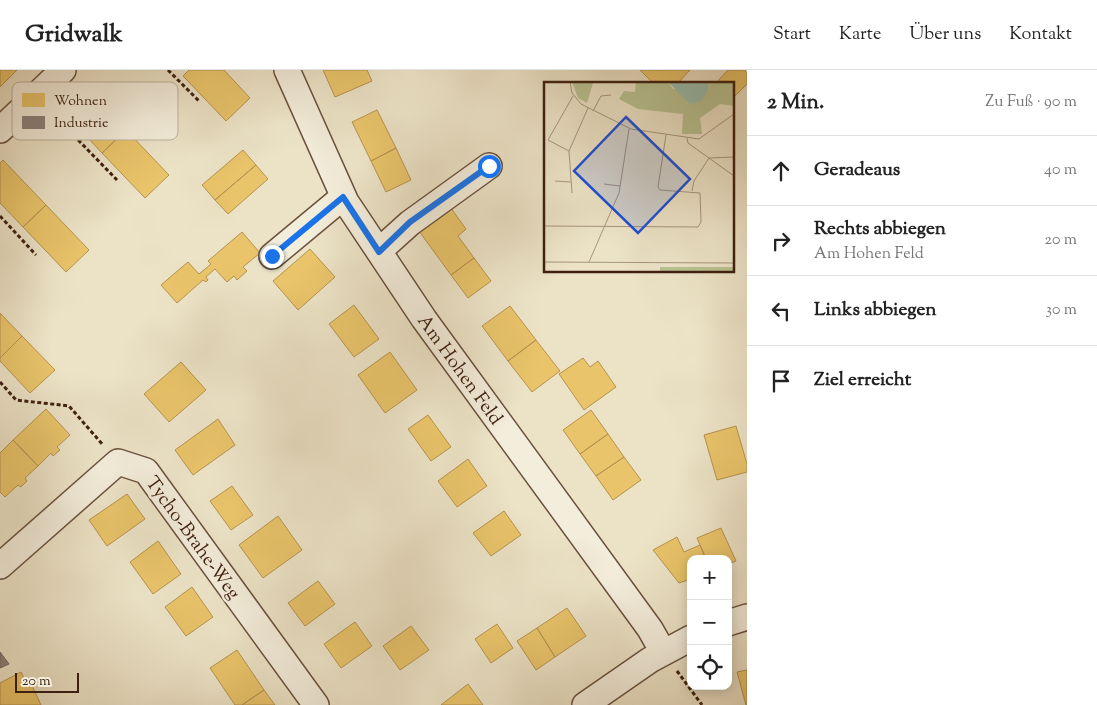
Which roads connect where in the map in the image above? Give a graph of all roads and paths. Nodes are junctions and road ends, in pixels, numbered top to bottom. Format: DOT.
graph roads {
  1 [pos="63,70"];
  2 [pos="168,70"];
  3 [pos="287,70"];
  4 [pos="51,82"];
  5 [pos="199,101"];
  6 [pos="12,119"];
  7 [pos="0,130"];
  8 [pos="78,140"];
  9 [pos="489,166"];
  10 [pos="117,180"];
  11 [pos="343,197"];
  12 [pos="0,216"];
  13 [pos="379,252"];
  14 [pos="36,254"];
  15 [pos="272,256"];
  16 [pos="0,382"];
  17 [pos="118,462"];
  18 [pos="0,566"];
  19 [pos="747,617"];
  20 [pos="732,622"];
  21 [pos="687,640"];
  22 [pos="663,652"];
  23 [pos="316,705"];
  24 [pos="585,705"];
  25 [pos="702,705"];
  1 -- 4 [label="street"];
  2 -- 5 [label="path"];
  3 -- 11 [label="street, Am Hohen Feld"];
  6 -- 7 [label="street"];
  8 -- 10 [label="path"];
  9 -- 13 [label="street"];
  11 -- 13 [label="street, Am Hohen Feld"];
  11 -- 15 [label="street"];
  12 -- 14 [label="path"];
  13 -- 22 [label="street, Am Hohen Feld"];
  16 -- 17 [label="path"];
  17 -- 18 [label="street"];
  17 -- 23 [label="street, Tycho-Brahe-Weg"];
  19 -- 20 [label="street"];
  21 -- 22 [label="street"];
  22 -- 24 [label="street"];
  22 -- 25 [label="path"];
}
